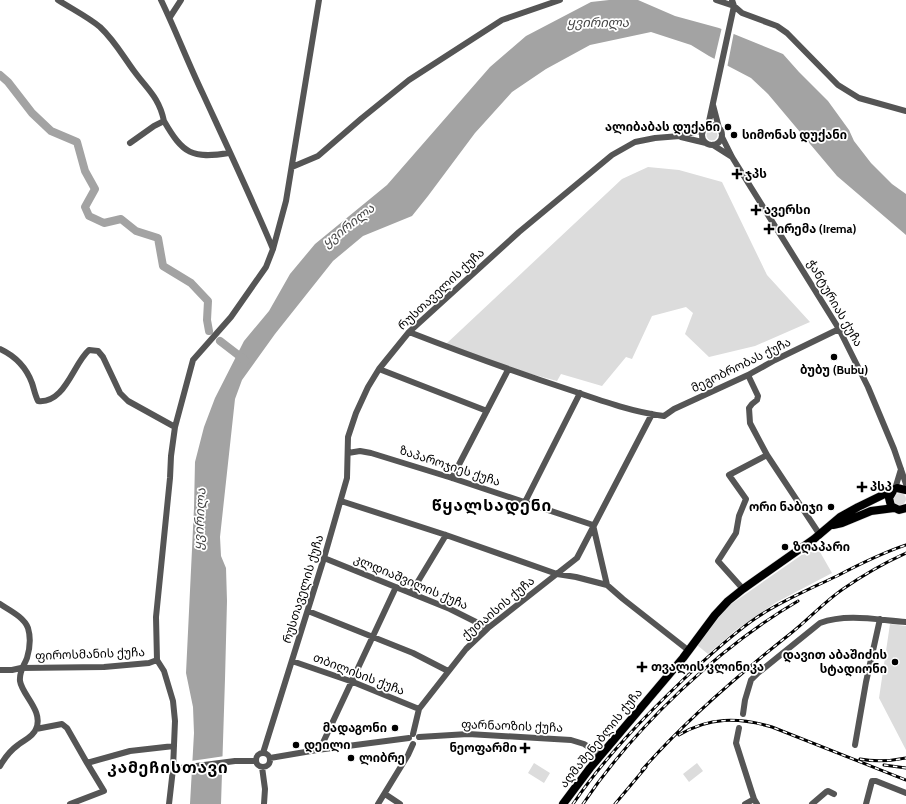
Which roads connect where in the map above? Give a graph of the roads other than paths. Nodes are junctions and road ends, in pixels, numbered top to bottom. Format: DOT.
graph roads {
  1 [pos="58,0"];
  2 [pos="161,0"];
  3 [pos="181,0"];
  4 [pos="319,0"];
  5 [pos="560,0"];
  6 [pos="716,0"];
  7 [pos="739,0"];
  8 [pos="733,3"];
  9 [pos="170,17"];
  10 [pos="712,104"];
  11 [pos="906,111"];
  12 [pos="164,121"];
  13 [pos="705,128"];
  14 [pos="719,128"];
  15 [pos="680,136"];
  16 [pos="722,137"];
  17 [pos="130,143"];
  18 [pos="706,143"];
  19 [pos="713,145"];
  20 [pos="230,152"];
  21 [pos="732,157"];
  22 [pos="292,167"];
  23 [pos="273,249"];
  24 [pos="839,329"];
  25 [pos="409,332"];
  26 [pos="0,349"];
  27 [pos="379,370"];
  28 [pos="508,370"];
  29 [pos="748,375"];
  30 [pos="580,393"];
  31 [pos="487,411"];
  32 [pos="652,414"];
  33 [pos="176,428"];
  34 [pos="348,453"];
  35 [pos="766,455"];
  36 [pos="901,469"];
  37 [pos="452,478"];
  38 [pos="906,484"];
  39 [pos="894,490"];
  40 [pos="906,490"];
  41 [pos="876,498"];
  42 [pos="341,501"];
  43 [pos="525,502"];
  44 [pos="876,510"];
  45 [pos="902,510"];
  46 [pos="594,525"];
  47 [pos="832,526"];
  48 [pos="446,535"];
  49 [pos="820,535"];
  50 [pos="324,558"];
  51 [pos="557,574"];
  52 [pos="607,585"];
  53 [pos="396,587"];
  54 [pos="743,589"];
  55 [pos="412,593"];
  56 [pos="0,604"];
  57 [pos="308,611"];
  58 [pos="880,619"];
  59 [pos="906,622"];
  60 [pos="488,628"];
  61 [pos="374,637"];
  62 [pos="688,650"];
  63 [pos="157,660"];
  64 [pos="292,661"];
  65 [pos="21,668"];
  66 [pos="0,670"];
  67 [pos="448,671"];
  68 [pos="353,682"];
  69 [pos="419,709"];
  70 [pos="742,714"];
  71 [pos="739,728"];
  72 [pos="36,729"];
  73 [pos="413,739"];
  74 [pos="855,745"];
  75 [pos="174,746"];
  76 [pos="320,749"];
  77 [pos="263,753"];
  78 [pos="601,755"];
  79 [pos="270,758"];
  80 [pos="255,761"];
  81 [pos="87,764"];
  82 [pos="0,766"];
  83 [pos="262,767"];
  84 [pos="173,769"];
  85 [pos="906,793"];
  86 [pos="385,794"];
  87 [pos="834,794"];
  88 [pos="755,801"];
  89 [pos="70,804"];
  90 [pos="169,804"];
  91 [pos="264,804"];
  92 [pos="378,804"];
  93 [pos="400,804"];
  94 [pos="563,804"];
  95 [pos="745,804"];
  96 [pos="812,804"];
  97 [pos="866,804"];
  1 -- 12 [label="street"];
  2 -- 9 [label="street"];
  3 -- 9 [label="street"];
  4 -- 22 [label="street"];
  5 -- 22 [label="street"];
  6 -- 8 [label="street"];
  7 -- 8 [label="street"];
  8 -- 10 [label="street"];
  8 -- 11 [label="street"];
  9 -- 20 [label="street"];
  10 -- 13 [label="street"];
  10 -- 14 [label="street"];
  12 -- 17 [label="street"];
  12 -- 20 [label="street"];
  13 -- 14 [label="street"];
  13 -- 15 [label="street, რუსთაველის ქუჩა"];
  13 -- 18 [label="street"];
  14 -- 16 [label="street"];
  15 -- 18 [label="street, რუსთაველის ქუჩა"];
  15 -- 25 [label="street, რუსთაველის ქუჩა"];
  16 -- 19 [label="street"];
  16 -- 21 [label="street, ჭანტურიას ქუჩა"];
  18 -- 19 [label="street"];
  19 -- 21 [label="street, ჭანტურიას ქუჩა"];
  20 -- 23 [label="street"];
  21 -- 24 [label="street, ჭანტურიას ქუჩა"];
  22 -- 23 [label="street"];
  23 -- 33 [label="street"];
  24 -- 29 [label="street, მეგობრობას ქუჩა"];
  24 -- 36 [label="street, ჭანტურიას ქუჩა"];
  25 -- 27 [label="street, რუსთაველის ქუჩა"];
  25 -- 28 [label="street"];
  26 -- 33 [label="street"];
  27 -- 31 [label="street"];
  27 -- 34 [label="street, რუსთაველის ქუჩა"];
  28 -- 30 [label="street"];
  28 -- 31 [label="street"];
  29 -- 32 [label="street, მეგობრობას ქუჩა"];
  29 -- 35 [label="street"];
  30 -- 32 [label="street"];
  30 -- 43 [label="street"];
  31 -- 37 [label="street"];
  32 -- 46 [label="street, ქუთაისის ქუჩა"];
  33 -- 63 [label="street"];
  34 -- 37 [label="street, ზაპაროჯიეს ქუჩა"];
  34 -- 42 [label="street, რუსთაველის ქუჩა"];
  35 -- 49 [label="street"];
  35 -- 54 [label="street"];
  36 -- 38 [label="street, ჭანტურიას ქუჩა"];
  36 -- 39 [label="street"];
  37 -- 43 [label="street, ზაპაროჯიეს ქუჩა"];
  39 -- 40 [label="main road"];
  39 -- 41 [label="main road, აღმაშენებლის ქუჩა"];
  39 -- 45 [label="main road"];
  41 -- 44 [label="main road"];
  41 -- 47 [label="main road, აღმაშენებლის ქუჩა"];
  42 -- 48 [label="street"];
  42 -- 50 [label="street, რუსთაველის ქუჩა"];
  43 -- 46 [label="street, ზაპაროჯიეს ქუჩა"];
  44 -- 45 [label="main road, აღმაშენებლის ქუჩა"];
  44 -- 47 [label="main road, აღმაშენებლის ქუჩა"];
  46 -- 51 [label="street, ქუთაისის ქუჩა"];
  46 -- 52 [label="street"];
  47 -- 49 [label="main road, აღმაშენებლის ქუჩა"];
  48 -- 51 [label="street"];
  48 -- 55 [label="street"];
  49 -- 54 [label="main road, აღმაშენებლის ქუჩა"];
  50 -- 53 [label="street, კლდიაშვილის ქუჩა"];
  50 -- 57 [label="street, რუსთაველის ქუჩა"];
  51 -- 52 [label="street"];
  51 -- 60 [label="street, ქუთაისის ქუჩა"];
  52 -- 62 [label="street"];
  53 -- 55 [label="street, კლდიაშვილის ქუჩა"];
  53 -- 61 [label="street"];
  54 -- 62 [label="main road, აღმაშენებლის ქუჩა"];
  55 -- 60 [label="street, კლდიაშვილის ქუჩა"];
  56 -- 65 [label="street"];
  57 -- 61 [label="street"];
  57 -- 64 [label="street, რუსთაველის ქუჩა"];
  58 -- 59 [label="street"];
  58 -- 70 [label="street"];
  58 -- 74 [label="street"];
  60 -- 67 [label="street, ქუთაისის ქუჩა"];
  61 -- 67 [label="street"];
  61 -- 68 [label="street"];
  62 -- 78 [label="main road, აღმაშენებლის ქუჩა"];
  63 -- 65 [label="street, ფიროსმანის ქუჩა"];
  63 -- 75 [label="street"];
  64 -- 68 [label="street, თბილისის ქუჩა"];
  64 -- 77 [label="street, რუსთაველის ქუჩა"];
  65 -- 66 [label="street"];
  65 -- 72 [label="street, ფიროსმანის ქუჩა"];
  67 -- 69 [label="street, ქუთაისის ქუჩა"];
  68 -- 69 [label="street, თბილისის ქუჩა"];
  68 -- 76 [label="street"];
  69 -- 73 [label="street, ქუთაისის ქუჩა"];
  71 -- 88 [label="street"];
  72 -- 81 [label="street"];
  72 -- 82 [label="street"];
  73 -- 76 [label="street, ფარნაოზის ქუჩა"];
  73 -- 78 [label="street, ფარნაოზის ქუჩა"];
  73 -- 86 [label="street, ქუთაისის ქუჩა"];
  75 -- 81 [label="street"];
  75 -- 84 [label="street"];
  76 -- 79 [label="street, ფარნაოზის ქუჩა"];
  77 -- 79 [label="street"];
  77 -- 80 [label="street"];
  78 -- 94 [label="main road, აღმაშენებლის ქუჩა"];
  79 -- 83 [label="street"];
  80 -- 83 [label="street"];
  80 -- 84 [label="street"];
  81 -- 89 [label="street"];
  83 -- 91 [label="street"];
  84 -- 90 [label="street"];
  85 -- 97 [label="street"];
  86 -- 92 [label="street, ქუთაისის ქუჩა"];
  86 -- 93 [label="street"];
  87 -- 96 [label="street"];
  88 -- 95 [label="street"];
}
